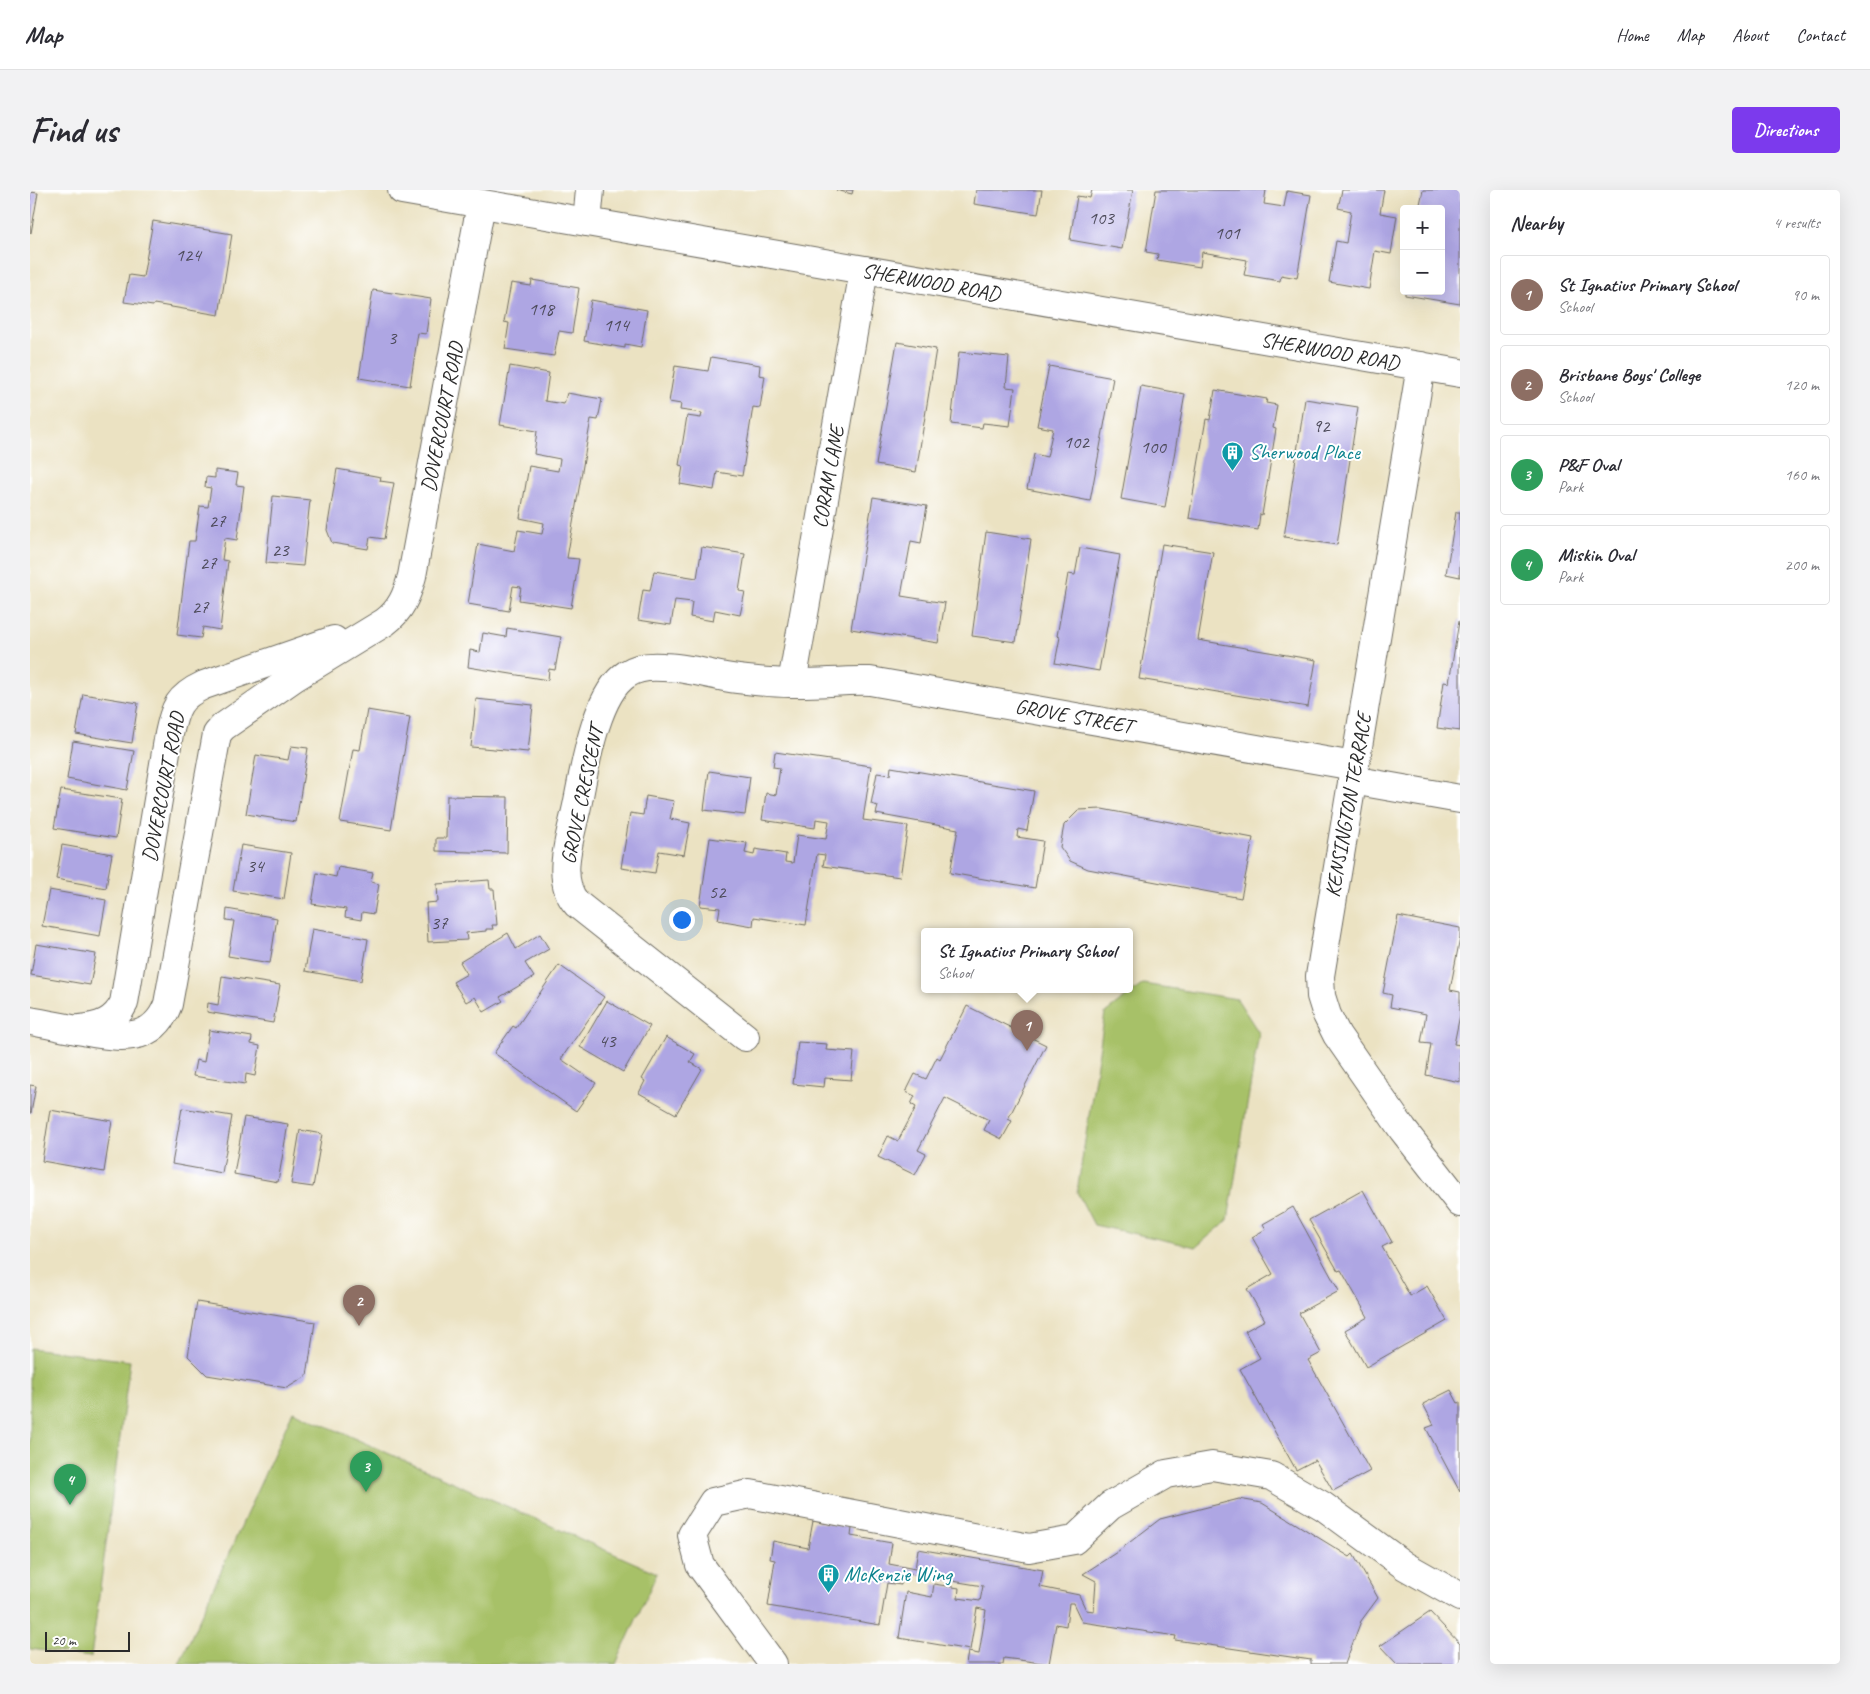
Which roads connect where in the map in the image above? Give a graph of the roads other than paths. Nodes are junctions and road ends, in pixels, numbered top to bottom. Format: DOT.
graph roads {
  1 [pos="402,190"];
  2 [pos="590,190"];
  3 [pos="481,204"];
  4 [pos="587,222"];
  5 [pos="864,270"];
  6 [pos="1422,366"];
  7 [pos="1460,373"];
  8 [pos="385,622"];
  9 [pos="792,683"];
  10 [pos="1353,773"];
  11 [pos="1460,799"];
  12 [pos="30,1021"];
  13 [pos="76,1029"];
  14 [pos="745,1037"];
  15 [pos="1460,1204"];
  16 [pos="1460,1597"];
  17 [pos="773,1664"];
  1 -- 3 [label="street, SHERWOOD ROAD"];
  2 -- 4 [label="street"];
  3 -- 4 [label="street, SHERWOOD ROAD"];
  3 -- 8 [label="street, DOVERCOURT ROAD"];
  4 -- 5 [label="street, SHERWOOD ROAD"];
  5 -- 6 [label="street, SHERWOOD ROAD"];
  5 -- 9 [label="street, CORAM LANE"];
  6 -- 7 [label="street, SHERWOOD ROAD"];
  6 -- 10 [label="street, KENSINGTON TERRACE"];
  8 -- 13 [label="street, DOVERCOURT ROAD"];
  8 -- 13 [label="street, DOVERCOURT ROAD"];
  9 -- 10 [label="street, GROVE STREET"];
  9 -- 14 [label="street, GROVE CRESCENT"];
  10 -- 11 [label="street, GROVE STREET"];
  10 -- 15 [label="street, KENSINGTON TERRACE"];
  12 -- 13 [label="street, DOVERCOURT ROAD"];
  16 -- 17 [label="street"];
}
